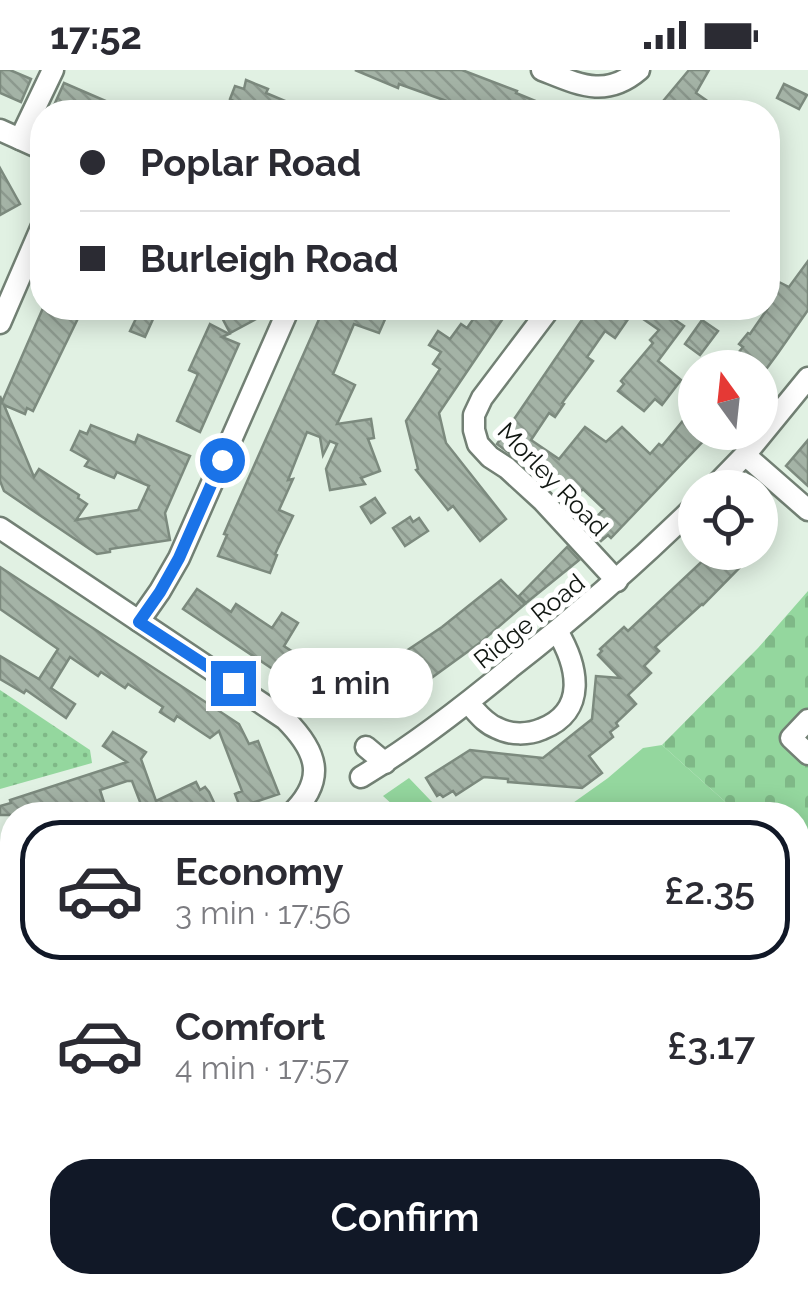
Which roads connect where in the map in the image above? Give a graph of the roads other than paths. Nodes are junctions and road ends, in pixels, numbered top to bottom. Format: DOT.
graph roads {
  1 [pos="53,70"];
  2 [pos="542,70"];
  3 [pos="639,70"];
  4 [pos="33,100"];
  5 [pos="30,105"];
  6 [pos="10,135"];
  7 [pos="30,254"];
  8 [pos="285,320"];
  9 [pos="541,320"];
  10 [pos="0,323"];
  11 [pos="808,378"];
  12 [pos="745,455"];
  13 [pos="730,470"];
  14 [pos="808,510"];
  15 [pos="678,522"];
  16 [pos="0,528"];
  17 [pos="617,581"];
  18 [pos="139,622"];
  19 [pos="557,631"];
  20 [pos="468,703"];
  21 [pos="808,720"];
  22 [pos="366,746"];
  23 [pos="808,754"];
  24 [pos="384,763"];
  25 [pos="361,777"];
  26 [pos="306,802"];
  1 -- 4 [label="street"];
  2 -- 3 [label="street"];
  5 -- 6 [label="street"];
  7 -- 10 [label="street"];
  8 -- 18 [label="street"];
  9 -- 17 [label="street, Morley Road"];
  11 -- 12 [label="street"];
  12 -- 13 [label="street"];
  12 -- 14 [label="street"];
  15 -- 17 [label="street, Ridge Road"];
  16 -- 18 [label="street"];
  17 -- 19 [label="street, Ridge Road"];
  18 -- 26 [label="street"];
  19 -- 20 [label="street, Ridge Road"];
  19 -- 20 [label="street"];
  20 -- 24 [label="street, Ridge Road"];
  21 -- 23 [label="street"];
  22 -- 24 [label="street"];
  24 -- 25 [label="street, Ridge Road"];
}
